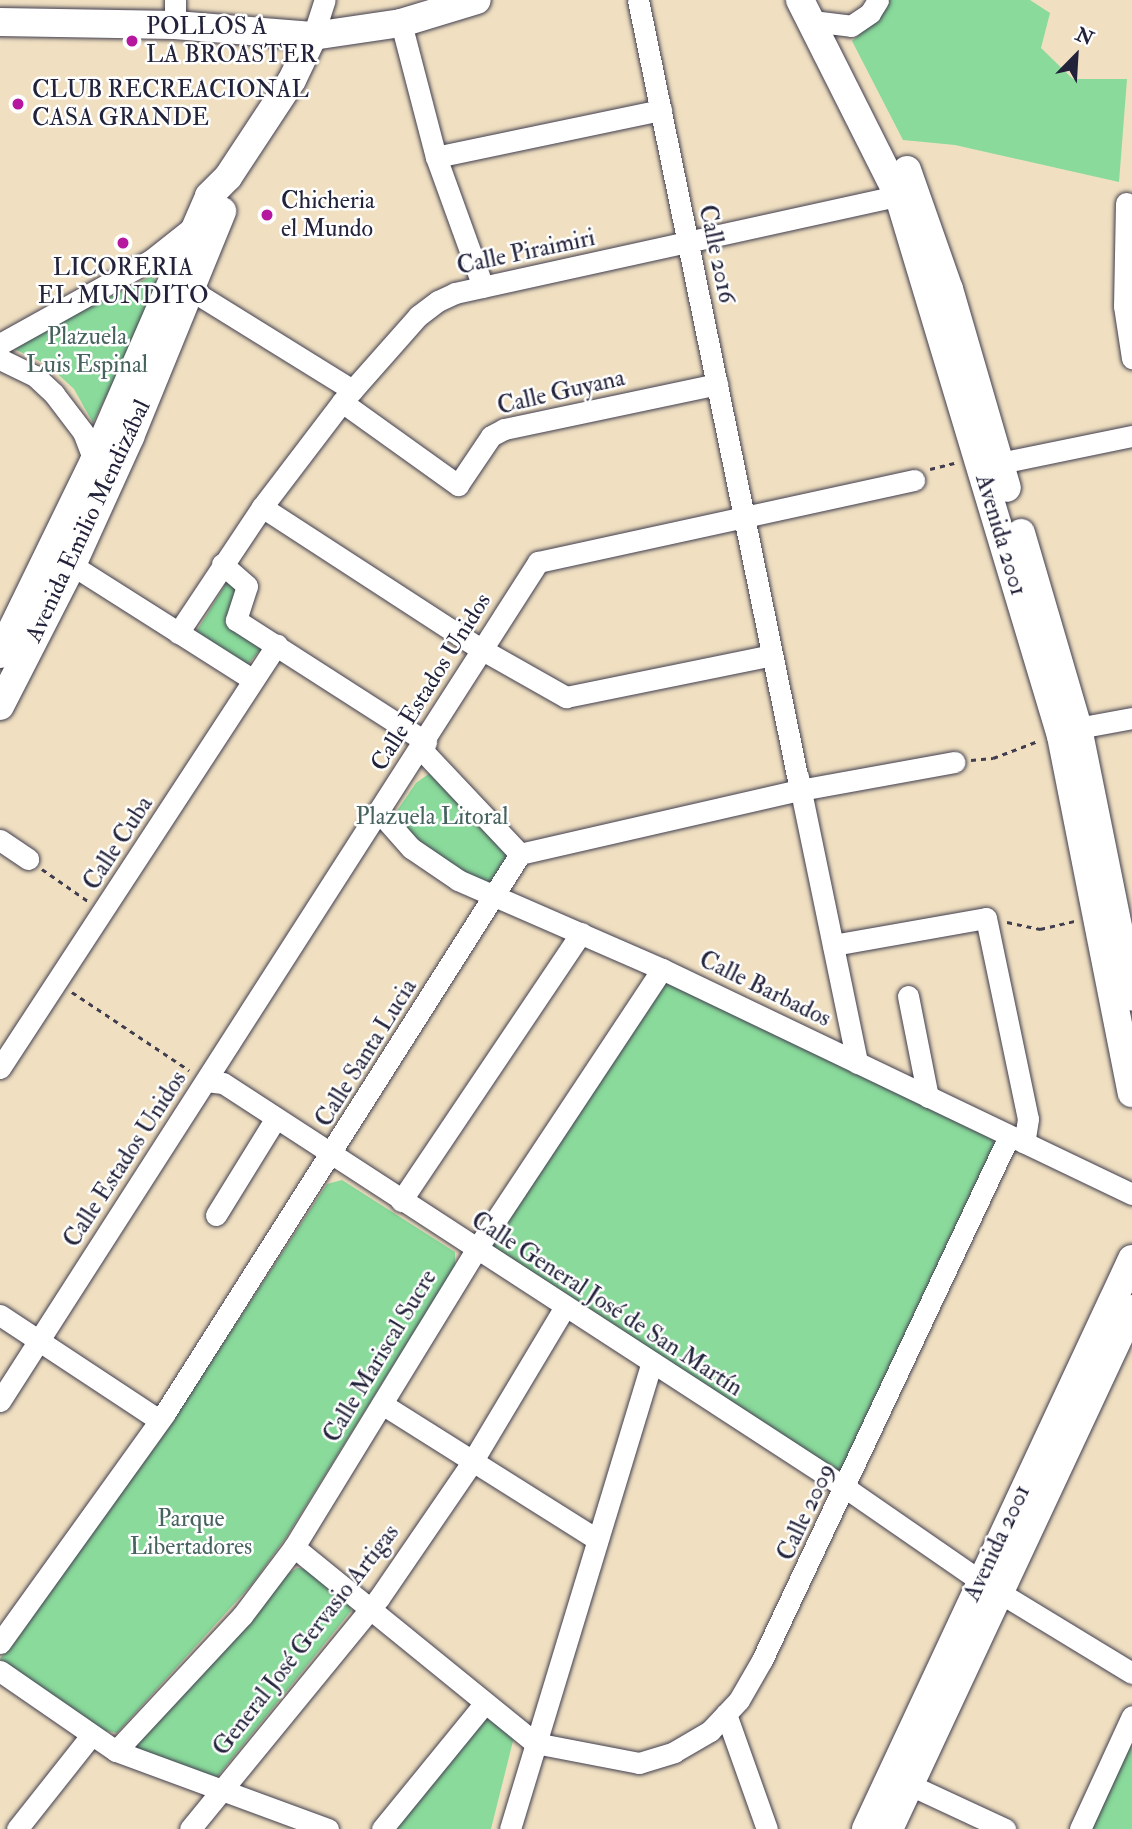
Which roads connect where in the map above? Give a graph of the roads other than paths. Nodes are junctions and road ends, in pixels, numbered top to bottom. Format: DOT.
graph roads {
  1 [pos="325,0"];
  2 [pos="477,0"];
  3 [pos="638,0"];
  4 [pos="878,0"];
  5 [pos="175,12"];
  6 [pos="817,12"];
  7 [pos="0,22"];
  8 [pos="401,23"];
  9 [pos="313,36"];
  10 [pos="661,110"];
  11 [pos="436,157"];
  12 [pos="228,177"];
  13 [pos="908,194"];
  14 [pos="1126,203"];
  15 [pos="197,223"];
  16 [pos="689,245"];
  17 [pos="483,287"];
  18 [pos="191,290"];
  19 [pos="0,344"];
  20 [pos="1132,358"];
  21 [pos="0,359"];
  22 [pos="717,384"];
  23 [pos="347,396"];
  24 [pos="1132,436"];
  25 [pos="989,461"];
  26 [pos="104,466"];
  27 [pos="914,480"];
  28 [pos="262,507"];
  29 [pos="745,518"];
  30 [pos="61,561"];
  31 [pos="222,564"];
  32 [pos="178,632"];
  33 [pos="277,645"];
  34 [pos="481,649"];
  35 [pos="0,654"];
  36 [pos="772,655"];
  37 [pos="253,680"];
  38 [pos="0,706"];
  39 [pos="1132,718"];
  40 [pos="1070,732"];
  41 [pos="424,745"];
  42 [pos="954,762"];
  43 [pos="800,790"];
  44 [pos="380,813"];
  45 [pos="0,839"];
  46 [pos="520,854"];
  47 [pos="28,859"];
  48 [pos="495,899"];
  49 [pos="581,933"];
  50 [pos="833,945"];
  51 [pos="662,969"];
  52 [pos="1121,970"];
  53 [pos="908,996"];
  54 [pos="1132,997"];
  55 [pos="857,1063"];
  56 [pos="0,1068"];
  57 [pos="206,1081"];
  58 [pos="1132,1093"];
  59 [pos="928,1097"];
  60 [pos="276,1118"];
  61 [pos="1016,1139"];
  62 [pos="332,1156"];
  63 [pos="1132,1194"];
  64 [pos="401,1201"];
  65 [pos="216,1215"];
  66 [pos="476,1250"];
  67 [pos="1132,1259"];
  68 [pos="564,1308"];
  69 [pos="1132,1309"];
  70 [pos="0,1315"];
  71 [pos="38,1342"];
  72 [pos="652,1366"];
  73 [pos="0,1401"];
  74 [pos="382,1404"];
  75 [pos="159,1420"];
  76 [pos="472,1462"];
  77 [pos="846,1489"];
  78 [pos="596,1539"];
  79 [pos="294,1547"];
  80 [pos="990,1585"];
  81 [pos="368,1610"];
  82 [pos="0,1643"];
  83 [pos="0,1671"];
  84 [pos="1132,1673"];
  85 [pos="484,1704"];
  86 [pos="726,1714"];
  87 [pos="1132,1716"];
  88 [pos="90,1737"];
  89 [pos="536,1743"];
  90 [pos="116,1751"];
  91 [pos="909,1785"];
  92 [pos="220,1789"];
  93 [pos="17,1829"];
  94 [pos="190,1829"];
  95 [pos="328,1829"];
  96 [pos="382,1829"];
  97 [pos="510,1829"];
  98 [pos="766,1829"];
  99 [pos="866,1829"];
  100 [pos="890,1829"];
  101 [pos="1005,1829"];
  102 [pos="1080,1829"];
  1 -- 9 [label="street, Avenida Emilio Mendizábal"];
  2 -- 8 [label="main road"];
  3 -- 10 [label="street, Calle 2016"];
  4 -- 6 [label="street"];
  5 -- 7 [label="main road"];
  5 -- 9 [label="main road"];
  6 -- 13 [label="main road, Avenida 2001"];
  8 -- 9 [label="main road"];
  8 -- 11 [label="street"];
  9 -- 12 [label="main road, Avenida Emilio Mendizábal"];
  10 -- 11 [label="street"];
  10 -- 16 [label="street, Calle 2016"];
  11 -- 17 [label="street"];
  12 -- 15 [label="main road, Avenida Emilio Mendizábal"];
  12 -- 18 [label="main road, Avenida Emilio Mendizábal"];
  13 -- 16 [label="street, Calle Piraimiri"];
  13 -- 25 [label="main road, Avenida 2001"];
  14 -- 20 [label="street"];
  15 -- 19 [label="street"];
  15 -- 26 [label="main road, Avenida Emilio Mendizábal"];
  16 -- 17 [label="street, Calle Piraimiri"];
  16 -- 22 [label="street, Calle 2016"];
  17 -- 23 [label="street, Calle Piraimiri"];
  18 -- 23 [label="street, Calle Guyana"];
  18 -- 26 [label="main road, Avenida Emilio Mendizábal"];
  21 -- 26 [label="street"];
  22 -- 23 [label="street, Calle Guyana"];
  22 -- 29 [label="street, Calle 2016"];
  23 -- 28 [label="street, Calle Piraimiri"];
  24 -- 25 [label="street"];
  25 -- 40 [label="main road, Avenida 2001"];
  26 -- 30 [label="main road, Avenida Emilio Mendizábal"];
  27 -- 29 [label="street, Calle Estados Unidos"];
  28 -- 31 [label="street, Calle Piraimiri"];
  28 -- 34 [label="street"];
  29 -- 34 [label="street, Calle Estados Unidos"];
  29 -- 36 [label="street, Calle 2016"];
  29 -- 43 [label="street, Calle 2016"];
  30 -- 32 [label="street"];
  30 -- 35 [label="main road, Avenida Emilio Mendizábal"];
  30 -- 38 [label="main road, Avenida Emilio Mendizábal"];
  31 -- 32 [label="street, Calle Piraimiri"];
  31 -- 33 [label="street"];
  32 -- 37 [label="street"];
  33 -- 37 [label="street, Calle Cuba"];
  33 -- 41 [label="street"];
  34 -- 36 [label="street"];
  34 -- 41 [label="street, Calle Estados Unidos"];
  36 -- 43 [label="street, Calle 2016"];
  37 -- 56 [label="street, Calle Cuba"];
  39 -- 40 [label="street"];
  40 -- 52 [label="main road, Avenida 2001"];
  40 -- 52 [label="main road, Avenida 2001"];
  41 -- 44 [label="street, Calle Estados Unidos"];
  41 -- 46 [label="street"];
  42 -- 43 [label="street"];
  43 -- 46 [label="street"];
  43 -- 50 [label="street, Calle 2016"];
  44 -- 48 [label="street, Calle Barbados"];
  44 -- 57 [label="street, Calle Estados Unidos"];
  45 -- 47 [label="street"];
  46 -- 48 [label="street, Calle Santa Lucia"];
  48 -- 49 [label="street, Calle Barbados"];
  48 -- 62 [label="street, Calle Santa Lucia"];
  49 -- 51 [label="street, Calle Barbados"];
  49 -- 64 [label="street"];
  50 -- 55 [label="street, Calle 2016"];
  50 -- 61 [label="street"];
  51 -- 55 [label="street, Calle Barbados"];
  51 -- 66 [label="street, Calle Mariscal Sucre"];
  52 -- 54 [label="main road, Avenida 2001"];
  52 -- 58 [label="main road, Avenida 2001"];
  53 -- 59 [label="street"];
  55 -- 59 [label="street, Calle Barbados"];
  57 -- 60 [label="street, Calle General José de San Martín"];
  57 -- 71 [label="street, Calle Estados Unidos"];
  59 -- 61 [label="street, Calle Barbados"];
  60 -- 62 [label="street, Calle General José de San Martín"];
  60 -- 65 [label="street"];
  61 -- 63 [label="street, Calle Barbados"];
  61 -- 77 [label="street, Calle 2009"];
  62 -- 64 [label="street, Calle General José de San Martín"];
  62 -- 75 [label="street, Calle Santa Lucia"];
  64 -- 66 [label="street, Calle General José de San Martín"];
  66 -- 68 [label="street, Calle General José de San Martín"];
  66 -- 74 [label="street, Calle Mariscal Sucre"];
  67 -- 80 [label="main road, Avenida 2001"];
  68 -- 72 [label="street, Calle General José de San Martín"];
  68 -- 76 [label="street, General José Gervasio Artigas"];
  69 -- 80 [label="main road, Avenida 2001"];
  70 -- 71 [label="street"];
  71 -- 73 [label="street, Calle Estados Unidos"];
  71 -- 75 [label="street"];
  72 -- 77 [label="street, Calle General José de San Martín"];
  72 -- 78 [label="street"];
  74 -- 76 [label="street"];
  74 -- 79 [label="street, Calle Mariscal Sucre"];
  75 -- 82 [label="street, Calle Santa Lucia"];
  76 -- 78 [label="street"];
  76 -- 81 [label="street, General José Gervasio Artigas"];
  77 -- 80 [label="street, Calle General José de San Martín"];
  77 -- 86 [label="street, Calle 2009"];
  78 -- 89 [label="street"];
  79 -- 81 [label="street"];
  79 -- 90 [label="street, Calle Mariscal Sucre"];
  80 -- 84 [label="street, Calle General José de San Martín"];
  80 -- 91 [label="main road, Avenida 2001"];
  80 -- 99 [label="main road, Avenida 2001"];
  81 -- 85 [label="street"];
  81 -- 92 [label="street, General José Gervasio Artigas"];
  83 -- 88 [label="street"];
  85 -- 89 [label="street"];
  85 -- 96 [label="street"];
  86 -- 89 [label="street, Calle 2009"];
  86 -- 98 [label="street"];
  87 -- 102 [label="street"];
  88 -- 90 [label="street"];
  88 -- 93 [label="street"];
  89 -- 97 [label="street"];
  90 -- 92 [label="street"];
  91 -- 100 [label="main road, Avenida 2001"];
  91 -- 101 [label="street"];
  92 -- 94 [label="street, General José Gervasio Artigas"];
  92 -- 95 [label="street"];
}
